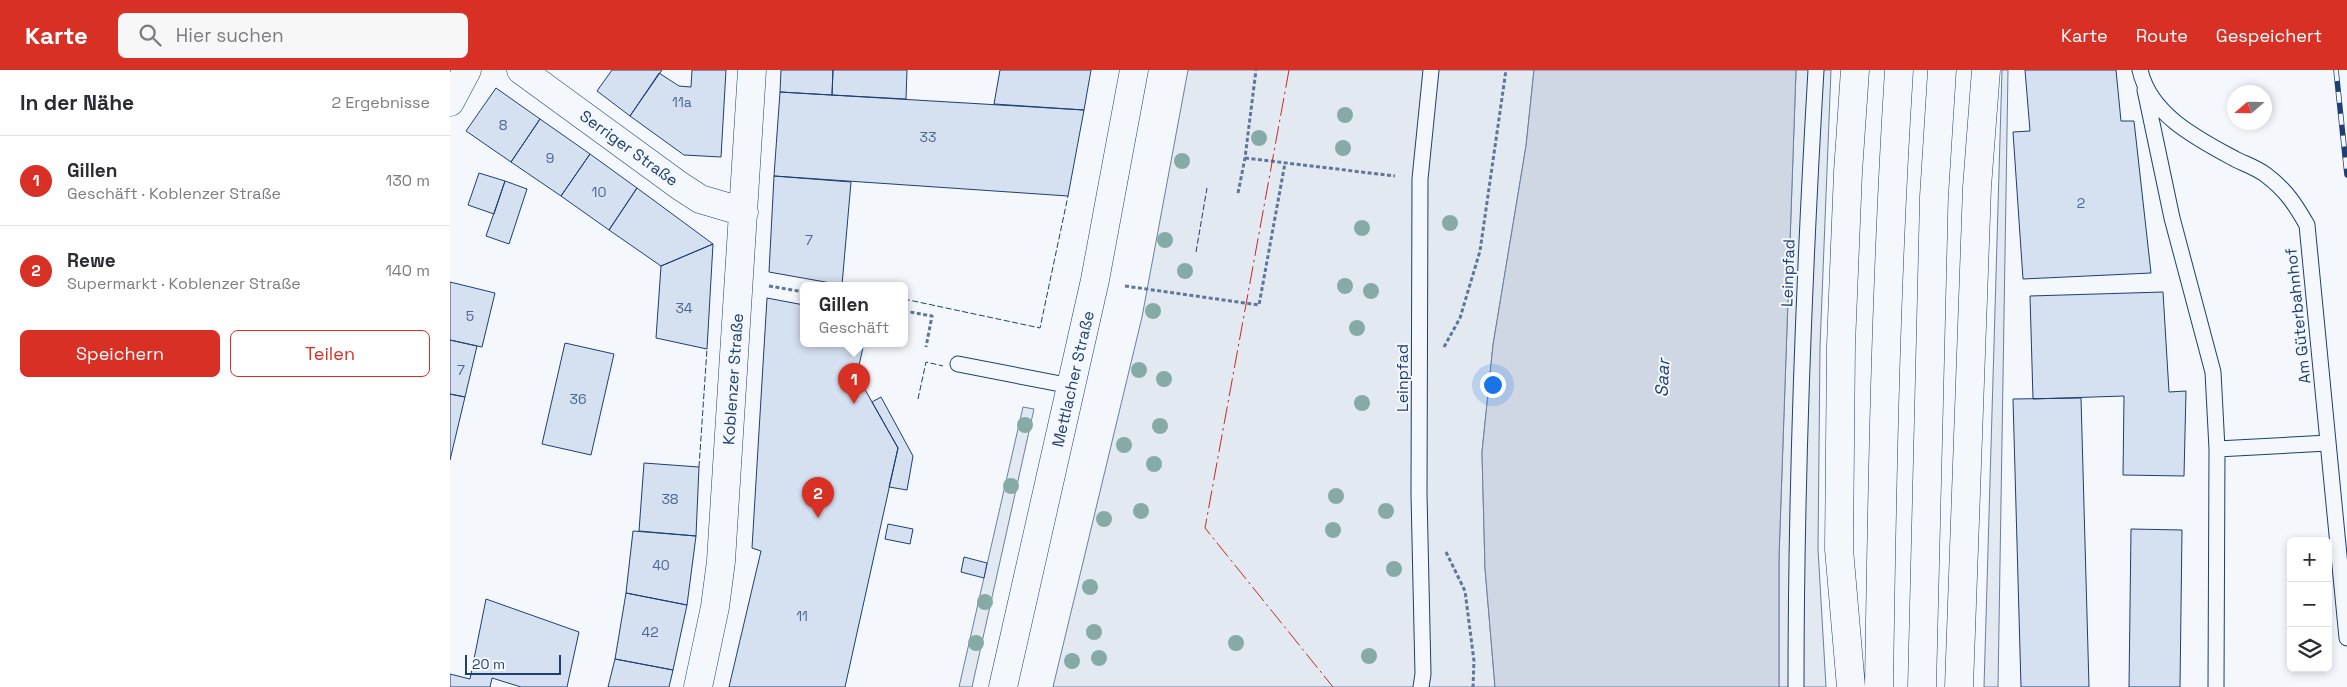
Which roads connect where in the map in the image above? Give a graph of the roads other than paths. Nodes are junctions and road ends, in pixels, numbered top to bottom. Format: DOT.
graph roads {
  1 [pos="467,70"];
  2 [pos="521,70"];
  3 [pos="752,70"];
  4 [pos="1134,70"];
  5 [pos="1431,70"];
  6 [pos="1816,70"];
  7 [pos="1855,70"];
  8 [pos="1899,70"];
  9 [pos="1942,70"];
  10 [pos="1986,70"];
  11 [pos="2142,77"];
  12 [pos="450,102"];
  13 [pos="744,212"];
  14 [pos="958,364"];
  15 [pos="1071,386"];
  16 [pos="2328,443"];
  17 [pos="2217,449"];
  18 [pos="2347,638"];
  19 [pos="698,687"];
  20 [pos="1003,687"];
  21 [pos="1421,687"];
  22 [pos="1796,687"];
  23 [pos="1851,687"];
  24 [pos="1879,687"];
  25 [pos="1922,687"];
  26 [pos="1959,687"];
  27 [pos="2216,687"];
  1 -- 12 [label="main road"];
  2 -- 13 [label="main road, Serriger Straße"];
  3 -- 13 [label="main road, Koblenzer Straße"];
  4 -- 15 [label="main road, Mettlacher Straße"];
  5 -- 21 [label="lane, Leinpfad"];
  6 -- 22 [label="lane, Leinpfad"];
  7 -- 23 [label="main road"];
  8 -- 24 [label="main road"];
  9 -- 25 [label="main road"];
  10 -- 26 [label="main road"];
  11 -- 16 [label="lane, Am Güterbahnhof"];
  11 -- 17 [label="lane"];
  13 -- 19 [label="main road, Koblenzer Straße"];
  14 -- 15 [label="lane"];
  15 -- 20 [label="main road, Mettlacher Straße"];
  16 -- 17 [label="lane"];
  16 -- 18 [label="lane, Am Güterbahnhof"];
  17 -- 27 [label="lane"];
}
